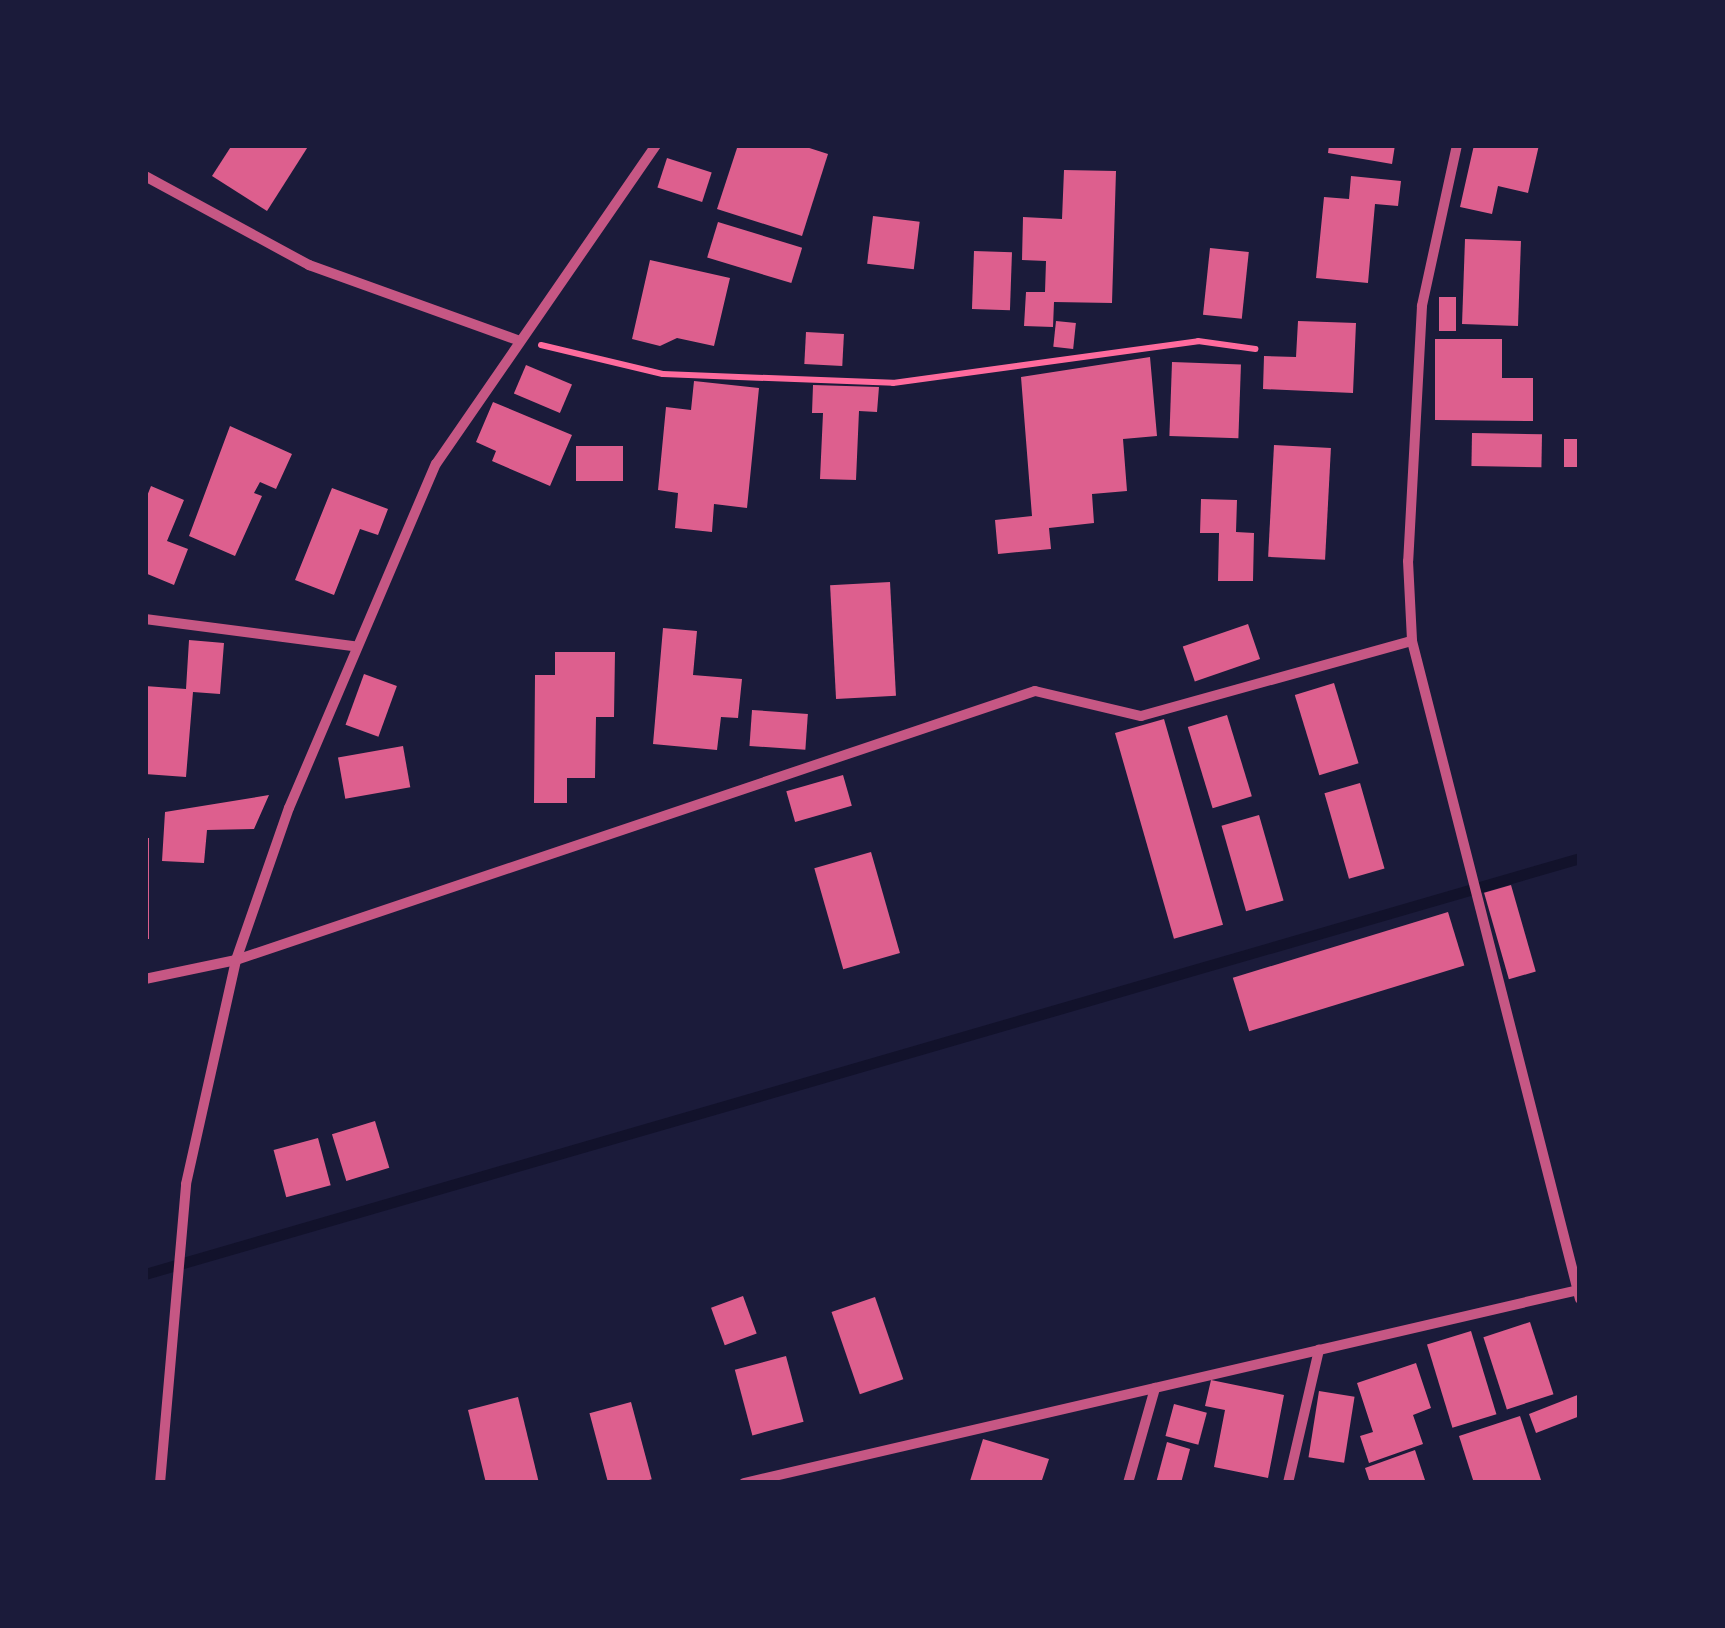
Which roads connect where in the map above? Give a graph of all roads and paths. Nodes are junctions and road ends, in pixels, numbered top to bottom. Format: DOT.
graph roads {
  1 [pos="656,145"];
  2 [pos="1457,145"];
  3 [pos="145,176"];
  4 [pos="520,340"];
  5 [pos="1255,349"];
  6 [pos="145,619"];
  7 [pos="1412,641"];
  8 [pos="354,646"];
  9 [pos="236,960"];
  10 [pos="145,979"];
  11 [pos="1579,1295"];
  12 [pos="1318,1350"];
  13 [pos="1155,1388"];
  14 [pos="160,1483"];
  15 [pos="744,1483"];
  16 [pos="1128,1483"];
  17 [pos="1288,1483"];
  1 -- 4 [label="street"];
  2 -- 7 [label="street"];
  3 -- 4 [label="street"];
  4 -- 5 [label="path"];
  4 -- 8 [label="street"];
  6 -- 8 [label="street"];
  7 -- 9 [label="street"];
  7 -- 11 [label="street"];
  8 -- 9 [label="street"];
  9 -- 10 [label="street"];
  9 -- 14 [label="street"];
  11 -- 12 [label="street"];
  12 -- 13 [label="street"];
  12 -- 17 [label="street"];
  13 -- 15 [label="street"];
  13 -- 16 [label="street"];
}
